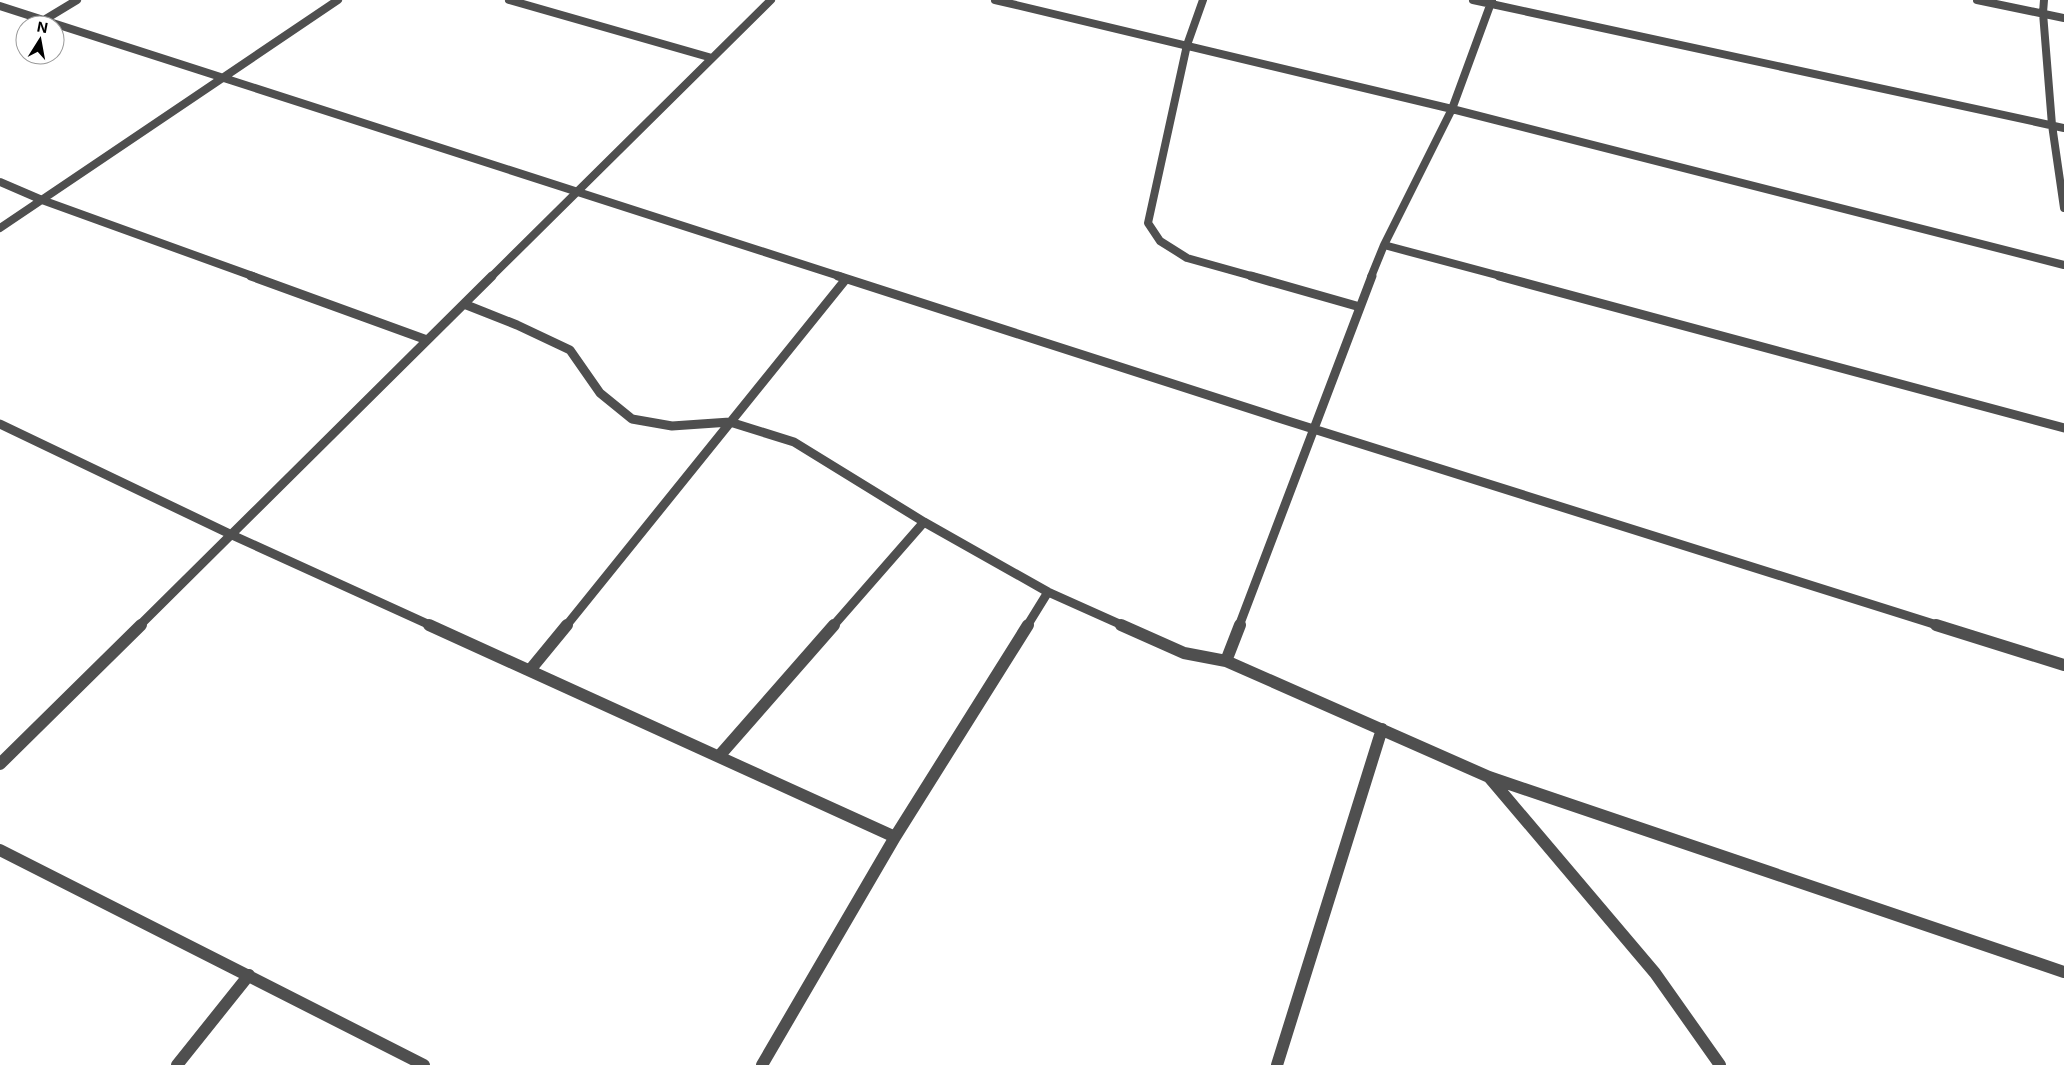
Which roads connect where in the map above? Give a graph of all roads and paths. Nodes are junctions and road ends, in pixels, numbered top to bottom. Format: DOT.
graph roads {
  1 [pos="77,0"];
  2 [pos="338,0"];
  3 [pos="509,0"];
  4 [pos="771,0"];
  5 [pos="995,0"];
  6 [pos="1203,0"];
  7 [pos="1473,0"];
  8 [pos="1977,0"];
  9 [pos="2044,0"];
  10 [pos="1491,2"];
  11 [pos="0,6"];
  12 [pos="2043,13"];
  13 [pos="28,15"];
  14 [pos="52,15"];
  15 [pos="2064,18"];
  16 [pos="65,27"];
  17 [pos="1187,45"];
  18 [pos="712,58"];
  19 [pos="222,77"];
  20 [pos="1452,109"];
  21 [pos="2052,125"];
  22 [pos="2064,128"];
  23 [pos="0,182"];
  24 [pos="577,192"];
  25 [pos="42,200"];
  26 [pos="2064,208"];
  27 [pos="0,228"];
  28 [pos="1384,245"];
  29 [pos="2064,265"];
  30 [pos="846,279"];
  31 [pos="464,304"];
  32 [pos="1360,307"];
  33 [pos="427,340"];
  34 [pos="730,422"];
  35 [pos="0,424"];
  36 [pos="1313,428"];
  37 [pos="2064,428"];
  38 [pos="924,522"];
  39 [pos="232,535"];
  40 [pos="1048,592"];
  41 [pos="1226,661"];
  42 [pos="2064,665"];
  43 [pos="530,670"];
  44 [pos="1382,728"];
  45 [pos="720,756"];
  46 [pos="0,764"];
  47 [pos="1488,777"];
  48 [pos="895,837"];
  49 [pos="0,850"];
  50 [pos="2064,972"];
  51 [pos="249,975"];
  52 [pos="177,1065"];
  53 [pos="424,1065"];
  54 [pos="762,1065"];
  55 [pos="1277,1065"];
  56 [pos="1720,1065"];
  1 -- 14 [label="street"];
  2 -- 19 [label="street"];
  3 -- 18 [label="street"];
  4 -- 18 [label="street"];
  5 -- 17 [label="street"];
  6 -- 17 [label="street"];
  7 -- 10 [label="street"];
  8 -- 12 [label="street"];
  9 -- 12 [label="street"];
  10 -- 20 [label="street"];
  10 -- 21 [label="street"];
  11 -- 13 [label="street"];
  12 -- 15 [label="street"];
  12 -- 21 [label="street"];
  16 -- 19 [label="street"];
  17 -- 20 [label="street"];
  17 -- 32 [label="street"];
  18 -- 24 [label="street"];
  19 -- 24 [label="street"];
  19 -- 25 [label="street"];
  20 -- 28 [label="street"];
  20 -- 29 [label="street"];
  21 -- 22 [label="street"];
  21 -- 26 [label="street"];
  23 -- 25 [label="street"];
  24 -- 30 [label="street"];
  24 -- 31 [label="street"];
  25 -- 27 [label="street"];
  25 -- 33 [label="street"];
  28 -- 32 [label="street"];
  28 -- 37 [label="street"];
  30 -- 34 [label="street"];
  30 -- 36 [label="street"];
  31 -- 33 [label="street"];
  31 -- 34 [label="street"];
  32 -- 36 [label="street"];
  33 -- 39 [label="street"];
  34 -- 38 [label="street"];
  34 -- 43 [label="street"];
  35 -- 39 [label="street"];
  36 -- 41 [label="street"];
  36 -- 42 [label="street"];
  38 -- 40 [label="street"];
  38 -- 45 [label="street"];
  39 -- 43 [label="street"];
  39 -- 46 [label="street"];
  40 -- 41 [label="street"];
  40 -- 48 [label="street"];
  41 -- 44 [label="street"];
  43 -- 45 [label="street"];
  44 -- 47 [label="street"];
  44 -- 55 [label="street"];
  45 -- 48 [label="street"];
  47 -- 50 [label="street"];
  47 -- 56 [label="street"];
  48 -- 54 [label="street"];
  49 -- 51 [label="street"];
  51 -- 52 [label="street"];
  51 -- 53 [label="street"];
}
